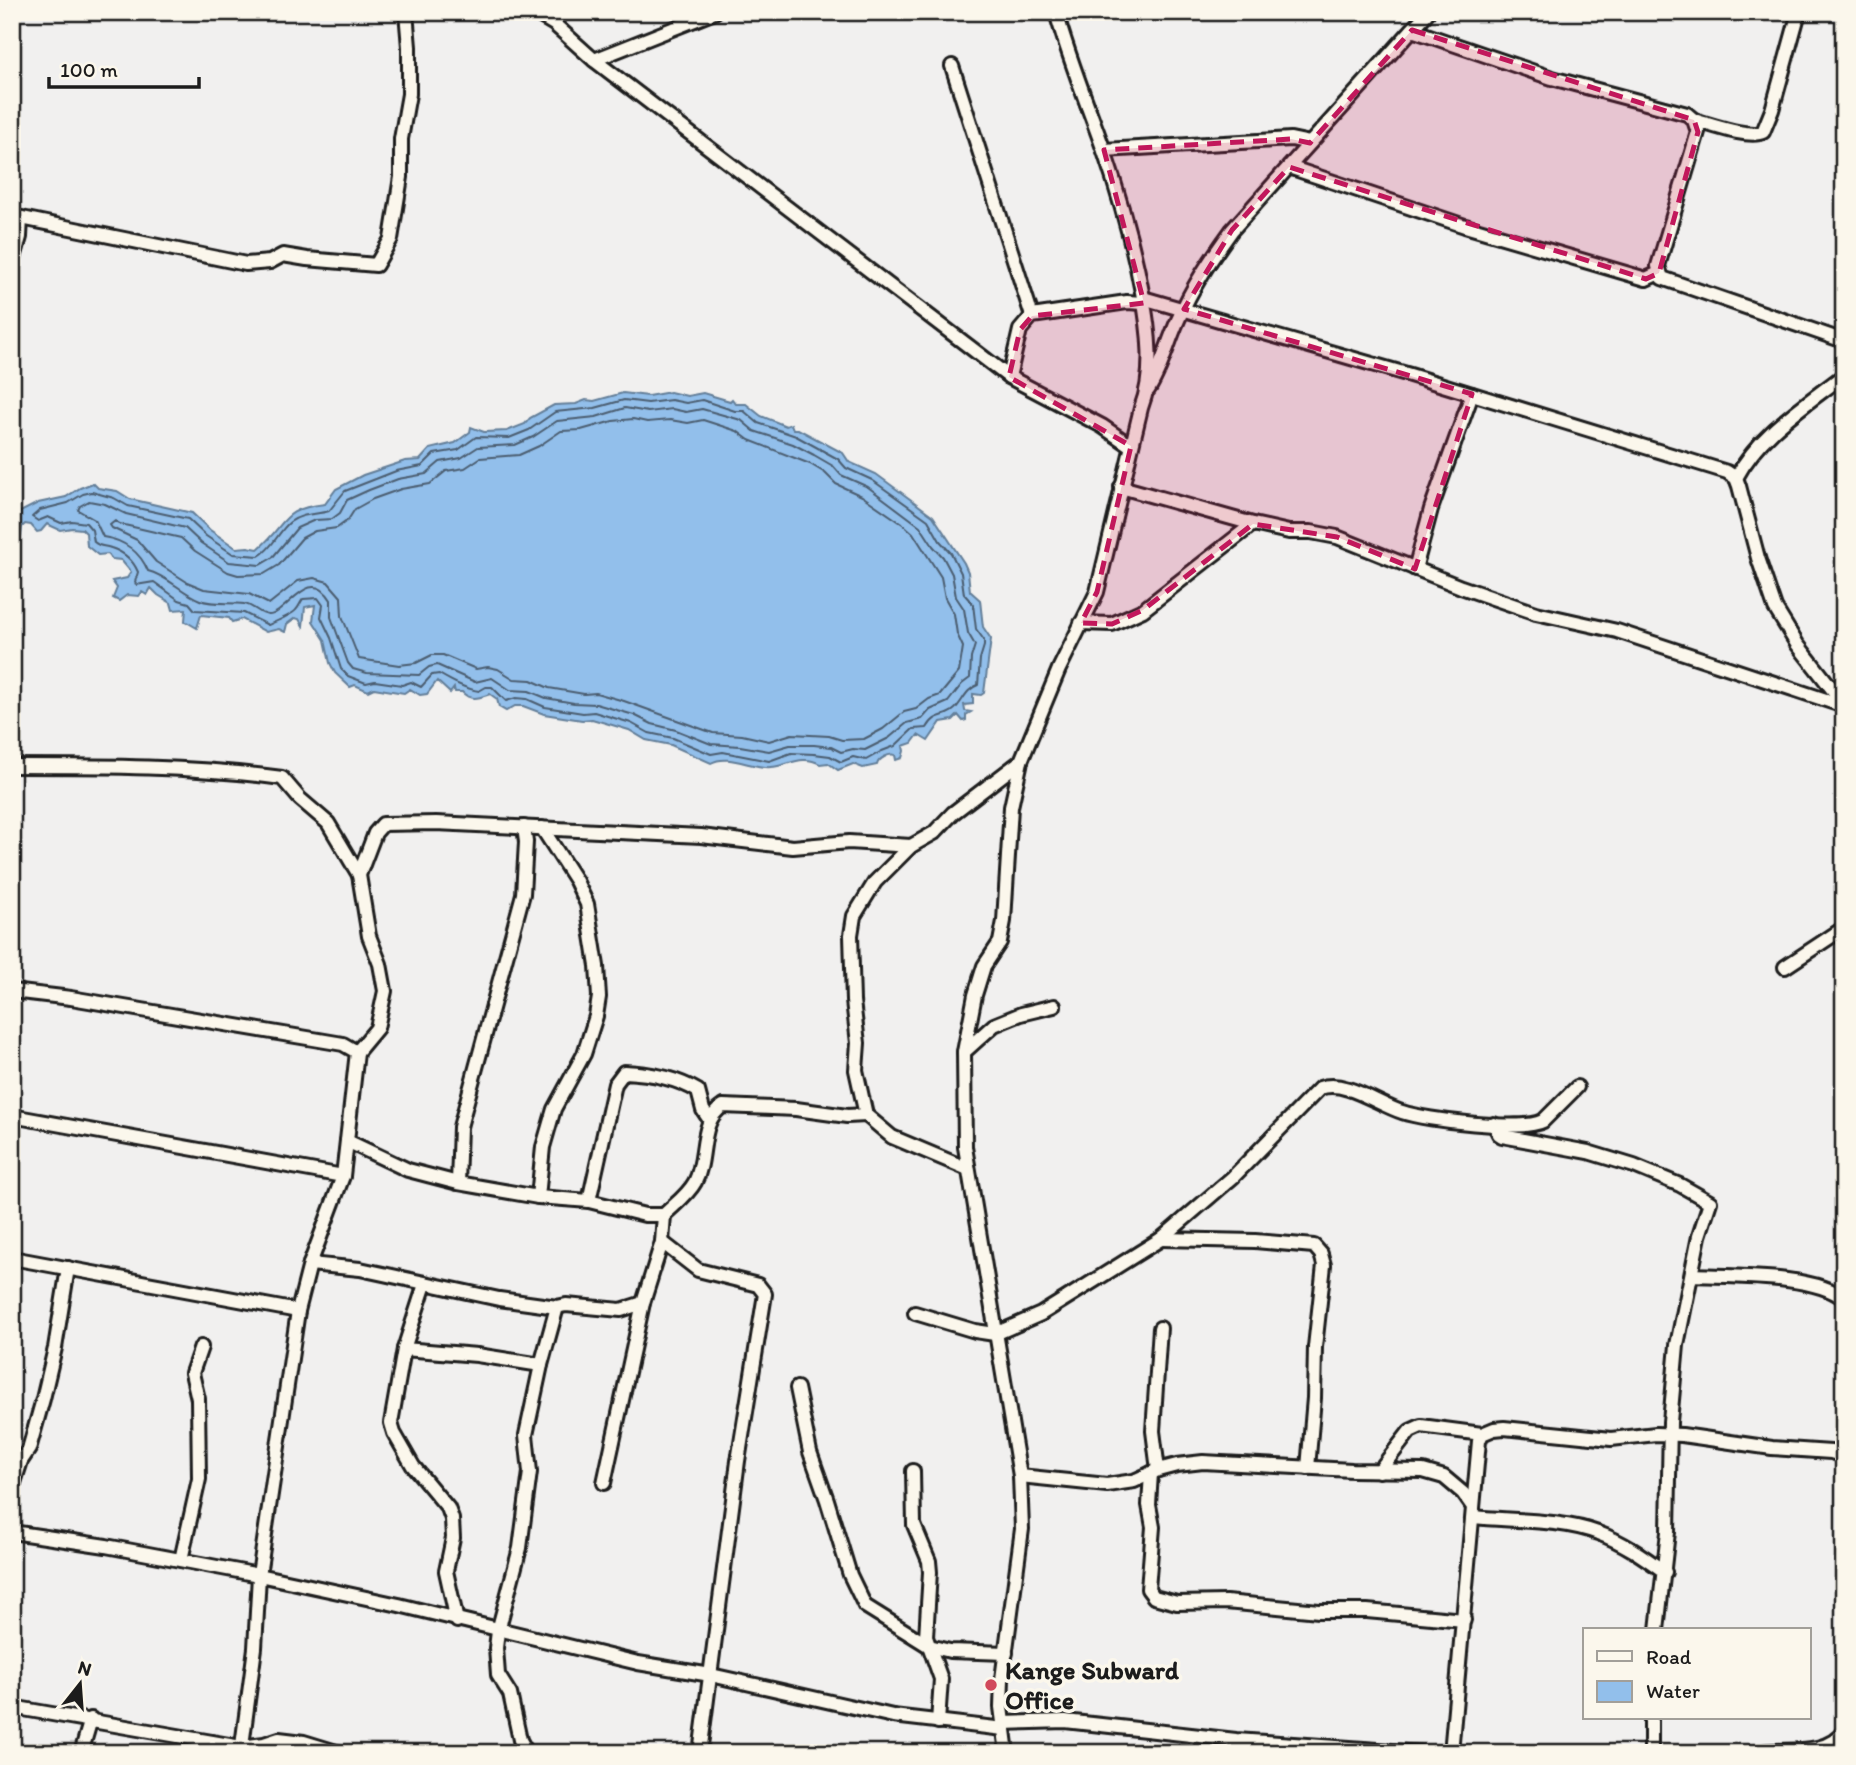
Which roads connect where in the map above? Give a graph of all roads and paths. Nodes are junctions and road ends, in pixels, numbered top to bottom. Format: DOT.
graph roads {
  1 [pos="406,12"];
  2 [pos="534,12"];
  3 [pos="715,12"];
  4 [pos="1056,12"];
  5 [pos="1428,12"];
  6 [pos="1799,12"];
  7 [pos="1412,30"];
  8 [pos="594,60"];
  9 [pos="952,66"];
  10 [pos="1694,120"];
  11 [pos="1310,144"];
  12 [pos="1104,150"];
  13 [pos="1289,167"];
  14 [pos="17,217"];
  15 [pos="12,265"];
  16 [pos="1659,273"];
  17 [pos="1143,298"];
  18 [pos="1184,309"];
  19 [pos="1032,316"];
  20 [pos="1844,341"];
  21 [pos="1844,375"];
  22 [pos="1009,377"];
  23 [pos="1148,390"];
  24 [pos="1472,394"];
  25 [pos="1132,446"];
  26 [pos="1736,478"];
  27 [pos="1121,487"];
  28 [pos="1253,524"];
  29 [pos="1415,569"];
  30 [pos="1081,624"];
  31 [pos="1844,705"];
  32 [pos="1021,761"];
  33 [pos="12,766"];
  34 [pos="524,827"];
  35 [pos="542,828"];
  36 [pos="911,846"];
  37 [pos="359,875"];
  38 [pos="1844,928"];
  39 [pos="1785,967"];
  40 [pos="12,991"];
  41 [pos="1054,1006"];
  42 [pos="357,1052"];
  43 [pos="964,1052"];
  44 [pos="1577,1087"];
  45 [pos="866,1115"];
  46 [pos="12,1116"];
  47 [pos="709,1119"];
  48 [pos="1494,1124"];
  49 [pos="347,1141"];
  50 [pos="968,1170"];
  51 [pos="343,1176"];
  52 [pos="458,1183"];
  53 [pos="538,1197"];
  54 [pos="589,1200"];
  55 [pos="664,1215"];
  56 [pos="1161,1239"];
  57 [pos="662,1242"];
  58 [pos="12,1258"];
  59 [pos="310,1265"];
  60 [pos="68,1268"];
  61 [pos="1692,1275"];
  62 [pos="425,1284"];
  63 [pos="1844,1299"];
  64 [pos="643,1303"];
  65 [pos="557,1307"];
  66 [pos="298,1311"];
  67 [pos="915,1313"];
  68 [pos="1160,1328"];
  69 [pos="995,1335"];
  70 [pos="201,1347"];
  71 [pos="404,1349"];
  72 [pos="541,1365"];
  73 [pos="797,1388"];
  74 [pos="1482,1434"];
  75 [pos="1671,1436"];
  76 [pos="1844,1456"];
  77 [pos="1308,1468"];
  78 [pos="913,1471"];
  79 [pos="1379,1471"];
  80 [pos="1154,1472"];
  81 [pos="1020,1476"];
  82 [pos="604,1483"];
  83 [pos="12,1489"];
  84 [pos="1473,1512"];
  85 [pos="12,1532"];
  86 [pos="181,1560"];
  87 [pos="1665,1572"];
  88 [pos="259,1575"];
  89 [pos="1464,1620"];
  90 [pos="457,1621"];
  91 [pos="1657,1628"];
  92 [pos="498,1631"];
  93 [pos="929,1646"];
  94 [pos="1006,1653"];
  95 [pos="711,1675"];
  96 [pos="12,1707"];
  97 [pos="91,1719"];
  98 [pos="1651,1720"];
  99 [pos="939,1721"];
  100 [pos="1004,1726"];
  101 [pos="1844,1731"];
  102 [pos="239,1750"];
  103 [pos="80,1753"];
  104 [pos="340,1753"];
  105 [pos="527,1753"];
  106 [pos="700,1753"];
  107 [pos="1007,1753"];
  108 [pos="1421,1753"];
  109 [pos="1451,1753"];
  110 [pos="1651,1753"];
  111 [pos="1756,1753"];
  1 -- 14 [label="street"];
  2 -- 8 [label="street"];
  3 -- 8 [label="street"];
  4 -- 12 [label="street"];
  5 -- 7 [label="street"];
  6 -- 10 [label="street"];
  7 -- 10 [label="street"];
  7 -- 11 [label="street"];
  8 -- 22 [label="street"];
  9 -- 19 [label="street"];
  10 -- 16 [label="street"];
  11 -- 12 [label="street"];
  11 -- 13 [label="street"];
  12 -- 17 [label="street"];
  13 -- 16 [label="street"];
  13 -- 18 [label="street"];
  14 -- 15 [label="street"];
  16 -- 20 [label="street"];
  17 -- 18 [label="street"];
  17 -- 19 [label="street"];
  17 -- 23 [label="street"];
  18 -- 23 [label="street"];
  18 -- 24 [label="street"];
  19 -- 22 [label="street"];
  21 -- 26 [label="street"];
  22 -- 25 [label="street"];
  23 -- 25 [label="street"];
  24 -- 26 [label="street"];
  24 -- 29 [label="street"];
  25 -- 27 [label="street"];
  26 -- 31 [label="street"];
  27 -- 28 [label="street"];
  27 -- 30 [label="street"];
  28 -- 29 [label="street"];
  28 -- 30 [label="street"];
  29 -- 31 [label="street"];
  30 -- 32 [label="street"];
  32 -- 36 [label="street"];
  32 -- 43 [label="street"];
  33 -- 37 [label="street"];
  34 -- 35 [label="street"];
  34 -- 37 [label="street"];
  34 -- 52 [label="street"];
  35 -- 36 [label="street"];
  35 -- 53 [label="street"];
  36 -- 45 [label="street"];
  37 -- 42 [label="street"];
  38 -- 39 [label="street"];
  40 -- 42 [label="street"];
  41 -- 43 [label="street"];
  42 -- 49 [label="street"];
  43 -- 50 [label="street"];
  44 -- 48 [label="street"];
  45 -- 47 [label="street"];
  45 -- 50 [label="street"];
  46 -- 51 [label="street"];
  47 -- 54 [label="street"];
  47 -- 55 [label="street"];
  48 -- 56 [label="street"];
  48 -- 61 [label="street"];
  49 -- 51 [label="street"];
  49 -- 52 [label="street"];
  50 -- 69 [label="street"];
  51 -- 59 [label="street"];
  52 -- 53 [label="street"];
  53 -- 54 [label="street"];
  54 -- 55 [label="street"];
  55 -- 57 [label="street"];
  56 -- 69 [label="street"];
  56 -- 77 [label="street"];
  57 -- 64 [label="street"];
  57 -- 95 [label="street"];
  58 -- 60 [label="street"];
  59 -- 62 [label="street"];
  59 -- 66 [label="street"];
  60 -- 66 [label="street"];
  60 -- 83 [label="street"];
  61 -- 63 [label="street"];
  61 -- 75 [label="street"];
  62 -- 65 [label="street"];
  62 -- 71 [label="street"];
  64 -- 65 [label="street"];
  64 -- 82 [label="street"];
  65 -- 72 [label="street"];
  66 -- 88 [label="street"];
  67 -- 69 [label="street"];
  68 -- 80 [label="street"];
  69 -- 81 [label="street"];
  70 -- 86 [label="street"];
  71 -- 72 [label="street"];
  71 -- 90 [label="street"];
  72 -- 92 [label="street"];
  73 -- 93 [label="street"];
  74 -- 75 [label="street"];
  74 -- 79 [label="street"];
  74 -- 84 [label="street"];
  75 -- 76 [label="street"];
  75 -- 87 [label="street"];
  77 -- 79 [label="street"];
  77 -- 80 [label="street"];
  78 -- 93 [label="street"];
  79 -- 84 [label="street"];
  80 -- 81 [label="street"];
  80 -- 89 [label="street"];
  81 -- 94 [label="street"];
  84 -- 87 [label="street"];
  84 -- 89 [label="street"];
  85 -- 86 [label="street"];
  86 -- 88 [label="street"];
  87 -- 91 [label="street"];
  88 -- 90 [label="street"];
  88 -- 102 [label="street"];
  89 -- 109 [label="street"];
  90 -- 92 [label="street"];
  92 -- 95 [label="street"];
  92 -- 105 [label="street"];
  93 -- 94 [label="street"];
  93 -- 99 [label="street"];
  94 -- 100 [label="street"];
  95 -- 99 [label="street"];
  95 -- 106 [label="street"];
  96 -- 97 [label="street"];
  97 -- 102 [label="street"];
  97 -- 103 [label="street"];
  98 -- 110 [label="street"];
  99 -- 100 [label="street"];
  100 -- 107 [label="street"];
  100 -- 108 [label="street"];
  101 -- 111 [label="street"];
  102 -- 104 [label="street"];
}
